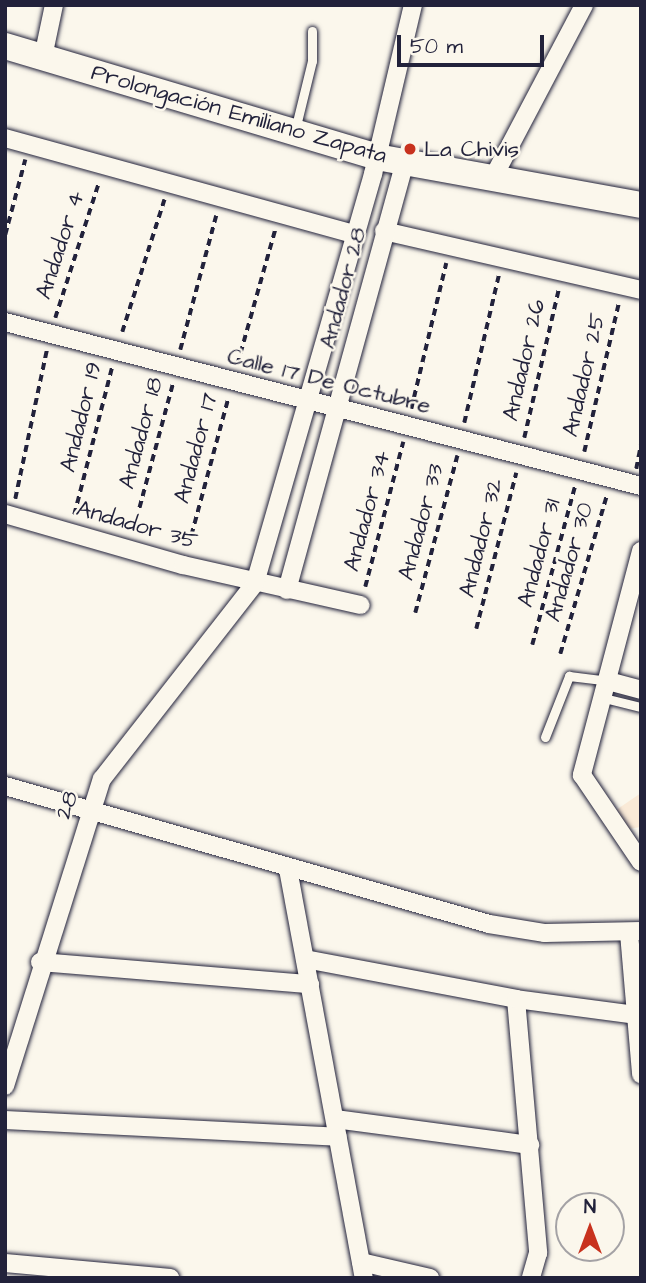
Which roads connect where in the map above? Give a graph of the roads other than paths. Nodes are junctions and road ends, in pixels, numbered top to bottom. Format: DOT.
graph roads {
  1 [pos="54,5"];
  2 [pos="413,5"];
  3 [pos="584,5"];
  4 [pos="312,31"];
  5 [pos="5,46"];
  6 [pos="43,57"];
  7 [pos="294,132"];
  8 [pos="5,138"];
  9 [pos="377,157"];
  10 [pos="405,162"];
  11 [pos="495,174"];
  12 [pos="641,205"];
  13 [pos="384,231"];
  14 [pos="353,234"];
  15 [pos="641,290"];
  16 [pos="5,322"];
  17 [pos="305,400"];
  18 [pos="336,408"];
  19 [pos="637,485"];
  20 [pos="9,515"];
  21 [pos="641,551"];
  22 [pos="255,583"];
  23 [pos="287,590"];
  24 [pos="361,605"];
  25 [pos="606,690"];
  26 [pos="641,690"];
  27 [pos="641,707"];
  28 [pos="545,737"];
  29 [pos="5,786"];
  30 [pos="90,808"];
  31 [pos="641,862"];
  32 [pos="288,869"];
  33 [pos="635,932"];
  34 [pos="305,959"];
  35 [pos="40,962"];
  36 [pos="310,984"];
  37 [pos="516,999"];
  38 [pos="636,1015"];
  39 [pos="641,1074"];
  40 [pos="5,1086"];
  41 [pos="335,1119"];
  42 [pos="5,1120"];
  43 [pos="338,1137"];
  44 [pos="530,1145"];
  45 [pos="5,1263"];
  46 [pos="363,1270"];
  47 [pos="170,1278"];
  48 [pos="430,1278"];
  49 [pos="531,1278"];
  1 -- 6 [label="street"];
  2 -- 9 [label="street, Andador 28"];
  3 -- 11 [label="street"];
  4 -- 7 [label="lane"];
  5 -- 6 [label="main road, Prolongación Emiliano Zapata"];
  6 -- 7 [label="main road, Prolongación Emiliano Zapata"];
  7 -- 9 [label="main road, Prolongación Emiliano Zapata"];
  8 -- 14 [label="street"];
  9 -- 10 [label="main road, Prolongación Emiliano Zapata"];
  9 -- 14 [label="street, Andador 28"];
  10 -- 11 [label="main road, Prolongación Emiliano Zapata"];
  10 -- 13 [label="street, Andador 28"];
  11 -- 12 [label="main road, Prolongación Emiliano Zapata"];
  13 -- 15 [label="street"];
  13 -- 18 [label="street, Andador 28"];
  14 -- 17 [label="street, Andador 28"];
  16 -- 17 [label="street, Calle 17 De Octubre"];
  17 -- 18 [label="street, Calle 17 De Octubre"];
  17 -- 22 [label="street, Andador 28"];
  18 -- 19 [label="street, Calle 17 De Octubre"];
  18 -- 23 [label="street, Andador 28"];
  20 -- 22 [label="street, Andador 35"];
  21 -- 25 [label="street"];
  22 -- 23 [label="street, Andador 35"];
  22 -- 30 [label="street, 28"];
  23 -- 24 [label="street, Andador 35"];
  25 -- 26 [label="street"];
  25 -- 27 [label="lane"];
  25 -- 28 [label="lane"];
  25 -- 31 [label="street"];
  29 -- 30 [label="street"];
  30 -- 32 [label="street"];
  30 -- 35 [label="street, 28"];
  32 -- 33 [label="street"];
  32 -- 34 [label="street"];
  33 -- 38 [label="street"];
  34 -- 36 [label="street"];
  34 -- 37 [label="street"];
  35 -- 36 [label="street"];
  35 -- 40 [label="street, 28"];
  36 -- 41 [label="street"];
  37 -- 38 [label="street"];
  37 -- 44 [label="street"];
  38 -- 39 [label="street"];
  41 -- 43 [label="street"];
  41 -- 44 [label="street"];
  42 -- 43 [label="street"];
  43 -- 46 [label="street"];
  44 -- 49 [label="street"];
  45 -- 47 [label="street"];
  46 -- 48 [label="street"];
}
